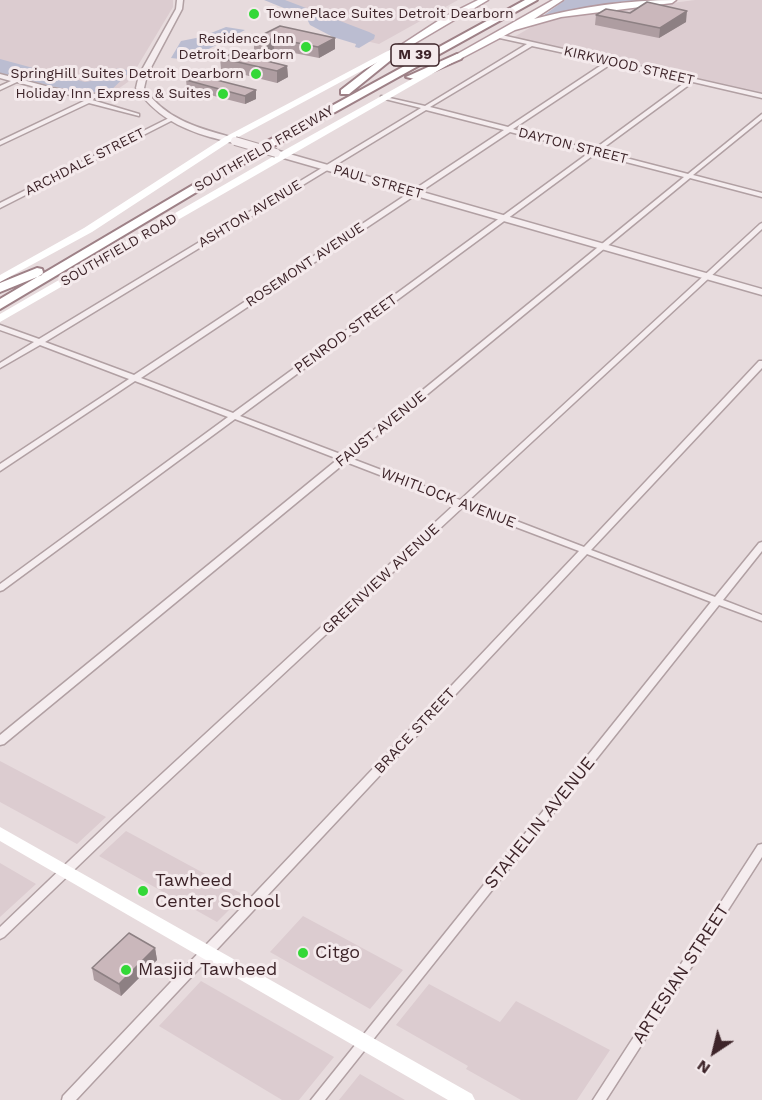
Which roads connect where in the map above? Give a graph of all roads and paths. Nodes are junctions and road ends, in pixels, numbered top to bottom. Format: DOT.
graph roads {
  1 [pos="180,0"];
  2 [pos="475,0"];
  3 [pos="484,0"];
  4 [pos="517,0"];
  5 [pos="532,0"];
  6 [pos="559,0"];
  7 [pos="672,0"];
  8 [pos="447,19"];
  9 [pos="513,28"];
  10 [pos="497,36"];
  11 [pos="531,44"];
  12 [pos="402,47"];
  13 [pos="458,57"];
  14 [pos="610,62"];
  15 [pos="0,76"];
  16 [pos="17,80"];
  17 [pos="692,80"];
  18 [pos="0,88"];
  19 [pos="345,92"];
  20 [pos="144,95"];
  21 [pos="762,96"];
  22 [pos="384,98"];
  23 [pos="90,99"];
  24 [pos="338,107"];
  25 [pos="425,108"];
  26 [pos="137,115"];
  27 [pos="762,116"];
  28 [pos="171,119"];
  29 [pos="508,129"];
  30 [pos="232,140"];
  31 [pos="0,143"];
  32 [pos="594,152"];
  33 [pos="280,154"];
  34 [pos="328,168"];
  35 [pos="689,176"];
  36 [pos="413,192"];
  37 [pos="762,195"];
  38 [pos="0,206"];
  39 [pos="504,218"];
  40 [pos="762,225"];
  41 [pos="603,246"];
  42 [pos="36,272"];
  43 [pos="707,276"];
  44 [pos="0,279"];
  45 [pos="0,288"];
  46 [pos="762,292"];
  47 [pos="0,293"];
  48 [pos="0,306"];
  49 [pos="0,319"];
  50 [pos="0,327"];
  51 [pos="39,342"];
  52 [pos="762,363"];
  53 [pos="0,366"];
  54 [pos="135,379"];
  55 [pos="233,416"];
  56 [pos="344,459"];
  57 [pos="0,468"];
  58 [pos="463,504"];
  59 [pos="762,545"];
  60 [pos="584,550"];
  61 [pos="0,588"];
  62 [pos="717,601"];
  63 [pos="762,618"];
  64 [pos="0,741"];
  65 [pos="0,833"];
  66 [pos="762,848"];
  67 [pos="65,871"];
  68 [pos="0,934"];
  69 [pos="208,952"];
  70 [pos="364,1042"];
  71 [pos="68,1100"];
  72 [pos="316,1100"];
  73 [pos="465,1100"];
  74 [pos="599,1100"];
  1 -- 20 [label="street"];
  2 -- 8 [label="main road"];
  3 -- 8 [label="main road"];
  4 -- 19 [label="highway, SOUTHFIELD FREEWAY / M 39"];
  5 -- 24 [label="highway, SOUTHFIELD FREEWAY / M 39"];
  6 -- 9 [label="main road"];
  7 -- 9 [label="main road"];
  8 -- 12 [label="main road"];
  9 -- 10 [label="main road"];
  10 -- 11 [label="street, KIRKWOOD STREET"];
  10 -- 13 [label="main road"];
  11 -- 14 [label="street, KIRKWOOD STREET"];
  11 -- 25 [label="street, ASHTON AVENUE"];
  12 -- 19 [label="highway"];
  12 -- 30 [label="main road"];
  13 -- 22 [label="main road, SOUTHFIELD ROAD"];
  13 -- 24 [label="highway"];
  14 -- 17 [label="street, KIRKWOOD STREET"];
  14 -- 29 [label="street, ROSEMONT AVENUE"];
  15 -- 16 [label="street"];
  16 -- 18 [label="street"];
  16 -- 23 [label="street"];
  17 -- 21 [label="street, KIRKWOOD STREET"];
  17 -- 32 [label="street, PENROD STREET"];
  19 -- 42 [label="highway, SOUTHFIELD FREEWAY / M 39"];
  20 -- 23 [label="street"];
  20 -- 28 [label="street, PAUL STREET"];
  22 -- 25 [label="street, DAYTON STREET"];
  22 -- 33 [label="main road, SOUTHFIELD ROAD"];
  23 -- 26 [label="street"];
  23 -- 31 [label="street"];
  24 -- 48 [label="highway, SOUTHFIELD FREEWAY / M 39"];
  25 -- 29 [label="street, DAYTON STREET"];
  25 -- 34 [label="street, ASHTON AVENUE"];
  27 -- 35 [label="street, FAUST AVENUE"];
  28 -- 30 [label="street, PAUL STREET"];
  28 -- 38 [label="street, ARCHDALE STREET"];
  29 -- 32 [label="street, DAYTON STREET"];
  29 -- 36 [label="street, ROSEMONT AVENUE"];
  30 -- 33 [label="street, PAUL STREET, bridge"];
  30 -- 44 [label="main road"];
  32 -- 35 [label="street, DAYTON STREET"];
  32 -- 39 [label="street, PENROD STREET"];
  33 -- 34 [label="street, PAUL STREET"];
  33 -- 49 [label="main road, SOUTHFIELD ROAD"];
  34 -- 36 [label="street, PAUL STREET"];
  34 -- 51 [label="street, ASHTON AVENUE"];
  35 -- 37 [label="street, DAYTON STREET"];
  35 -- 41 [label="street, FAUST AVENUE"];
  36 -- 39 [label="street, PAUL STREET"];
  36 -- 54 [label="street, ROSEMONT AVENUE"];
  39 -- 41 [label="street, PAUL STREET"];
  39 -- 55 [label="street, PENROD STREET"];
  40 -- 43 [label="street, GREENVIEW AVENUE"];
  41 -- 43 [label="street, PAUL STREET"];
  41 -- 56 [label="street, FAUST AVENUE"];
  42 -- 45 [label="highway"];
  42 -- 47 [label="highway, SOUTHFIELD FREEWAY / M 39"];
  43 -- 46 [label="street, PAUL STREET"];
  43 -- 58 [label="street, GREENVIEW AVENUE"];
  50 -- 51 [label="street, WHITLOCK AVENUE"];
  51 -- 53 [label="street, ASHTON AVENUE"];
  51 -- 54 [label="street, WHITLOCK AVENUE"];
  52 -- 60 [label="street, BRACE STREET"];
  54 -- 55 [label="street, WHITLOCK AVENUE"];
  54 -- 57 [label="street, ROSEMONT AVENUE"];
  55 -- 56 [label="street, WHITLOCK AVENUE"];
  55 -- 61 [label="street, PENROD STREET"];
  56 -- 58 [label="street, WHITLOCK AVENUE"];
  56 -- 64 [label="street, FAUST AVENUE"];
  58 -- 60 [label="street, WHITLOCK AVENUE"];
  58 -- 67 [label="street, GREENVIEW AVENUE"];
  59 -- 62 [label="street, STAHELIN AVENUE"];
  60 -- 62 [label="street, WHITLOCK AVENUE"];
  60 -- 69 [label="street, BRACE STREET"];
  62 -- 63 [label="street, WHITLOCK AVENUE"];
  62 -- 70 [label="street, STAHELIN AVENUE"];
  65 -- 67 [label="main road"];
  66 -- 74 [label="street, ARTESIAN STREET"];
  67 -- 68 [label="street, GREENVIEW AVENUE"];
  67 -- 69 [label="main road"];
  69 -- 70 [label="main road"];
  69 -- 71 [label="street, BRACE STREET"];
  70 -- 72 [label="street, STAHELIN AVENUE"];
  70 -- 73 [label="main road"];
}
